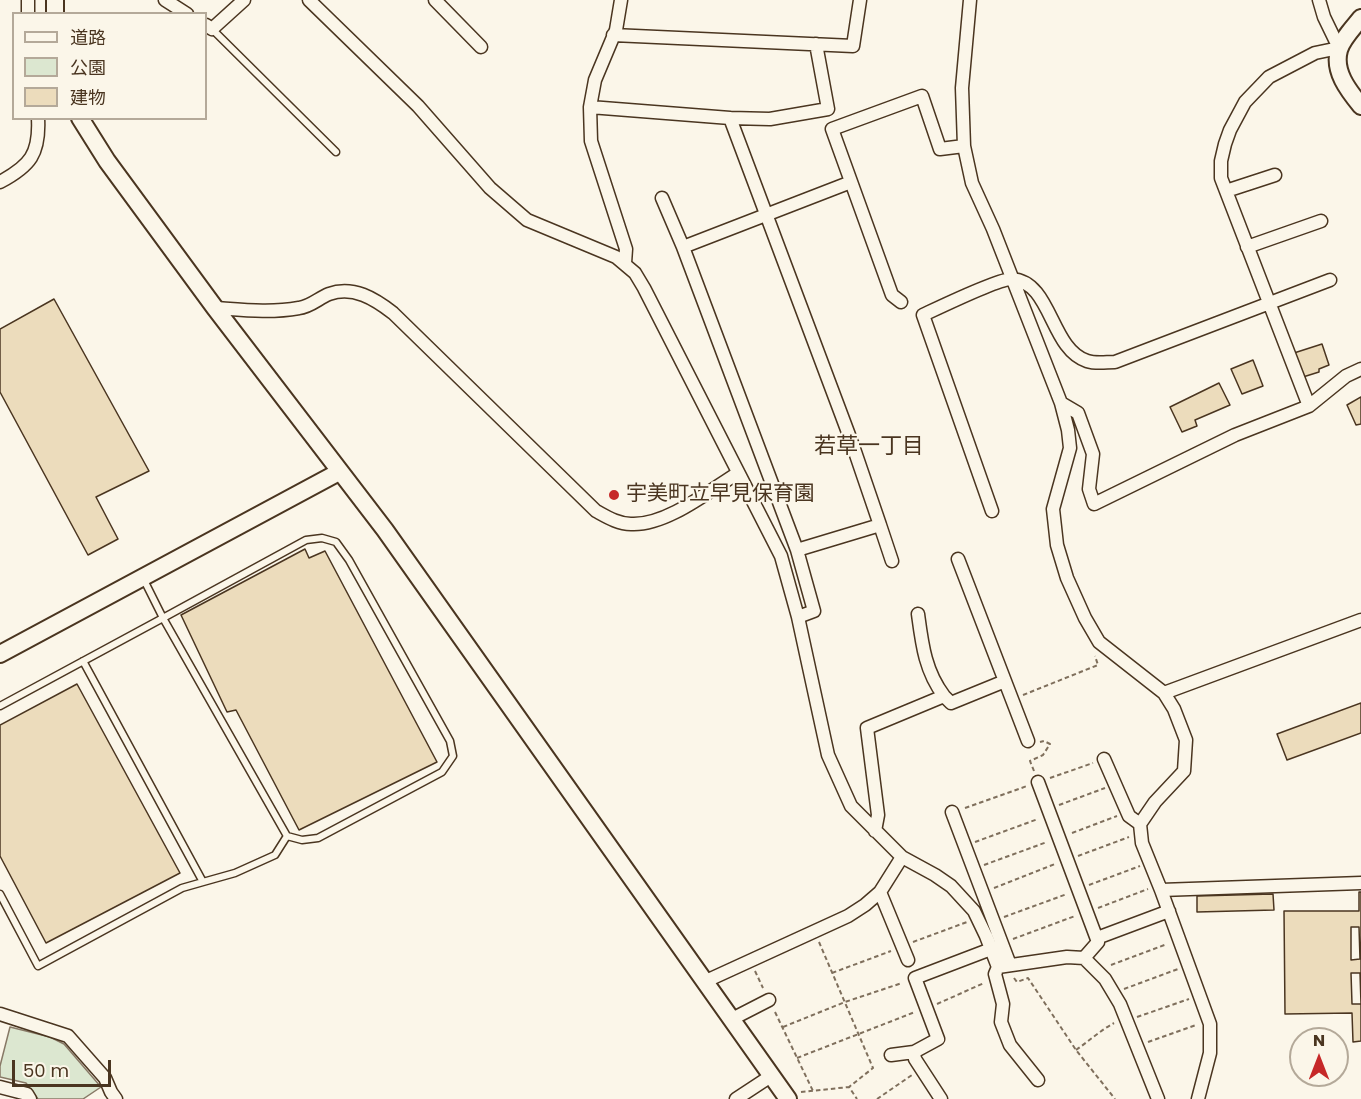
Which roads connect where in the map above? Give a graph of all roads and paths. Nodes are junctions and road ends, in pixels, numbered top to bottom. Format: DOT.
graph roads {
  1 [pos="165,0"];
  2 [pos="243,0"];
  3 [pos="309,0"];
  4 [pos="435,0"];
  5 [pos="621,0"];
  6 [pos="860,0"];
  7 [pos="970,0"];
  8 [pos="1319,0"];
  9 [pos="184,12"];
  10 [pos="1361,18"];
  11 [pos="209,27"];
  12 [pos="613,35"];
  13 [pos="816,44"];
  14 [pos="481,47"];
  15 [pos="1339,48"];
  16 [pos="590,106"];
  17 [pos="1361,106"];
  18 [pos="730,118"];
  19 [pos="38,120"];
  20 [pos="81,120"];
  21 [pos="964,146"];
  22 [pos="336,152"];
  23 [pos="1275,175"];
  24 [pos="0,182"];
  25 [pos="851,182"];
  26 [pos="1226,191"];
  27 [pos="662,198"];
  28 [pos="767,216"];
  29 [pos="1321,221"];
  30 [pos="683,247"];
  31 [pos="1247,247"];
  32 [pos="625,263"];
  33 [pos="1011,279"];
  34 [pos="1330,280"];
  35 [pos="901,302"];
  36 [pos="1269,303"];
  37 [pos="215,308"];
  38 [pos="1361,369"];
  39 [pos="1061,403"];
  40 [pos="1309,406"];
  41 [pos="339,472"];
  42 [pos="738,474"];
  43 [pos="992,511"];
  44 [pos="880,525"];
  45 [pos="797,550"];
  46 [pos="958,559"];
  47 [pos="892,561"];
  48 [pos="143,577"];
  49 [pos="918,614"];
  50 [pos="798,617"];
  51 [pos="163,618"];
  52 [pos="1361,620"];
  53 [pos="1097,639"];
  54 [pos="0,654"];
  55 [pos="83,661"];
  56 [pos="1005,681"];
  57 [pos="1164,693"];
  58 [pos="944,696"];
  59 [pos="1012,700"];
  60 [pos="0,706"];
  61 [pos="1028,741"];
  62 [pos="1104,759"];
  63 [pos="1038,782"];
  64 [pos="1114,784"];
  65 [pos="1049,811"];
  66 [pos="952,812"];
  67 [pos="1127,812"];
  68 [pos="1140,829"];
  69 [pos="874,831"];
  70 [pos="287,836"];
  71 [pos="1059,838"];
  72 [pos="964,846"];
  73 [pos="902,857"];
  74 [pos="1067,860"];
  75 [pos="1149,862"];
  76 [pos="973,870"];
  77 [pos="202,882"];
  78 [pos="1361,883"];
  79 [pos="1160,888"];
  80 [pos="1078,889"];
  81 [pos="880,891"];
  82 [pos="982,893"];
  83 [pos="0,894"];
  84 [pos="1169,911"];
  85 [pos="1087,912"];
  86 [pos="977,918"];
  87 [pos="993,921"];
  88 [pos="814,931"];
  89 [pos="1096,938"];
  90 [pos="1179,939"];
  91 [pos="902,946"];
  92 [pos="997,946"];
  93 [pos="1084,958"];
  94 [pos="908,960"];
  95 [pos="750,961"];
  96 [pos="1108,966"];
  97 [pos="1189,966"];
  98 [pos="1002,968"];
  99 [pos="832,973"];
  100 [pos="915,978"];
  101 [pos="706,981"];
  102 [pos="1113,993"];
  103 [pos="1199,995"];
  104 [pos="769,1000"];
  105 [pos="845,1002"];
  106 [pos="926,1008"];
  107 [pos="0,1014"];
  108 [pos="732,1019"];
  109 [pos="1126,1019"];
  110 [pos="1209,1020"];
  111 [pos="783,1028"];
  112 [pos="858,1034"];
  113 [pos="1137,1046"];
  114 [pos="1076,1050"];
  115 [pos="914,1053"];
  116 [pos="891,1055"];
  117 [pos="797,1058"];
  118 [pos="922,1069"];
  119 [pos="771,1076"];
  120 [pos="1038,1080"];
  121 [pos="0,1087"];
  122 [pos="849,1087"];
  123 [pos="813,1091"];
  124 [pos="109,1097"];
  125 [pos="788,1098"];
  126 [pos="30,1099"];
  127 [pos="736,1099"];
  128 [pos="857,1099"];
  129 [pos="877,1099"];
  130 [pos="941,1099"];
  131 [pos="1115,1099"];
  132 [pos="1158,1099"];
  133 [pos="1198,1099"];
  1 -- 9 [label="street"];
  2 -- 11 [label="street"];
  3 -- 32 [label="street"];
  4 -- 14 [label="street"];
  5 -- 12 [label="street"];
  6 -- 13 [label="street"];
  7 -- 21 [label="street"];
  8 -- 15 [label="street"];
  10 -- 15 [label="street"];
  11 -- 22 [label="lane"];
  12 -- 13 [label="street"];
  12 -- 16 [label="street"];
  13 -- 18 [label="street"];
  15 -- 17 [label="street"];
  15 -- 26 [label="street"];
  16 -- 18 [label="street"];
  16 -- 32 [label="street"];
  18 -- 28 [label="street"];
  19 -- 24 [label="street"];
  20 -- 37 [label="street"];
  21 -- 25 [label="street"];
  21 -- 33 [label="street"];
  23 -- 26 [label="street"];
  25 -- 28 [label="street"];
  25 -- 35 [label="street"];
  26 -- 31 [label="street"];
  27 -- 30 [label="street"];
  28 -- 30 [label="street"];
  28 -- 44 [label="street"];
  29 -- 31 [label="street"];
  30 -- 45 [label="street"];
  31 -- 36 [label="street"];
  32 -- 42 [label="street"];
  33 -- 36 [label="street"];
  33 -- 39 [label="street"];
  33 -- 43 [label="street"];
  34 -- 36 [label="street"];
  36 -- 40 [label="street"];
  37 -- 41 [label="street"];
  37 -- 42 [label="street"];
  38 -- 40 [label="street"];
  39 -- 40 [label="street"];
  39 -- 53 [label="street"];
  41 -- 48 [label="street"];
  41 -- 101 [label="street"];
  42 -- 50 [label="street"];
  44 -- 45 [label="street"];
  44 -- 47 [label="street"];
  45 -- 50 [label="street"];
  46 -- 56 [label="street"];
  48 -- 51 [label="lane"];
  48 -- 54 [label="street"];
  49 -- 58 [label="street"];
  50 -- 69 [label="street"];
  51 -- 55 [label="lane"];
  51 -- 70 [label="lane"];
  51 -- 70 [label="lane"];
  52 -- 57 [label="street"];
  53 -- 57 [label="street"];
  53 -- 59 [label="path"];
  55 -- 60 [label="lane"];
  55 -- 77 [label="lane"];
  56 -- 58 [label="street"];
  56 -- 59 [label="street"];
  57 -- 68 [label="street"];
  58 -- 69 [label="street"];
  59 -- 61 [label="street"];
  61 -- 63 [label="path"];
  62 -- 63 [label="path"];
  62 -- 64 [label="street"];
  63 -- 65 [label="street"];
  63 -- 66 [label="path"];
  64 -- 65 [label="path"];
  64 -- 67 [label="street"];
  65 -- 71 [label="street"];
  65 -- 72 [label="path"];
  66 -- 72 [label="street"];
  67 -- 68 [label="street"];
  67 -- 71 [label="path"];
  68 -- 74 [label="path"];
  68 -- 75 [label="street"];
  69 -- 73 [label="street"];
  70 -- 77 [label="lane"];
  71 -- 74 [label="street"];
  71 -- 76 [label="path"];
  72 -- 76 [label="street"];
  73 -- 81 [label="street"];
  73 -- 86 [label="street"];
  74 -- 80 [label="street"];
  74 -- 82 [label="path"];
  75 -- 79 [label="street"];
  75 -- 80 [label="path"];
  76 -- 82 [label="street"];
  77 -- 83 [label="lane"];
  78 -- 79 [label="street"];
  79 -- 84 [label="street"];
  79 -- 85 [label="path"];
  80 -- 85 [label="street"];
  80 -- 87 [label="path"];
  81 -- 88 [label="street"];
  81 -- 91 [label="street"];
  82 -- 87 [label="street"];
  84 -- 89 [label="street"];
  84 -- 90 [label="street"];
  85 -- 89 [label="street"];
  85 -- 92 [label="path"];
  86 -- 91 [label="path"];
  86 -- 92 [label="street"];
  87 -- 92 [label="street"];
  88 -- 95 [label="street"];
  88 -- 99 [label="path"];
  89 -- 93 [label="street"];
  90 -- 96 [label="path"];
  90 -- 97 [label="street"];
  91 -- 94 [label="street"];
  91 -- 99 [label="path"];
  92 -- 98 [label="street"];
  92 -- 100 [label="street"];
  93 -- 98 [label="street"];
  93 -- 102 [label="street"];
  95 -- 101 [label="street"];
  95 -- 104 [label="path"];
  97 -- 102 [label="path"];
  97 -- 103 [label="street"];
  98 -- 106 [label="path"];
  98 -- 114 [label="path"];
  98 -- 120 [label="street"];
  99 -- 105 [label="path"];
  100 -- 105 [label="path"];
  100 -- 106 [label="street"];
  101 -- 108 [label="street"];
  102 -- 109 [label="street"];
  103 -- 109 [label="path"];
  103 -- 110 [label="street"];
  104 -- 108 [label="street"];
  104 -- 111 [label="path"];
  105 -- 111 [label="path"];
  105 -- 112 [label="path"];
  106 -- 112 [label="path"];
  106 -- 115 [label="street"];
  107 -- 124 [label="street"];
  108 -- 119 [label="street"];
  109 -- 113 [label="street"];
  109 -- 114 [label="path"];
  110 -- 113 [label="path"];
  110 -- 133 [label="street"];
  111 -- 117 [label="path"];
  112 -- 117 [label="path"];
  112 -- 122 [label="path"];
  113 -- 132 [label="street"];
  114 -- 131 [label="path"];
  115 -- 116 [label="street"];
  115 -- 118 [label="street"];
  117 -- 123 [label="path"];
  118 -- 129 [label="path"];
  118 -- 130 [label="street"];
  119 -- 125 [label="street"];
  119 -- 127 [label="street"];
  121 -- 126 [label="street"];
  122 -- 123 [label="path"];
  122 -- 128 [label="path"];
  123 -- 125 [label="path"];
}
